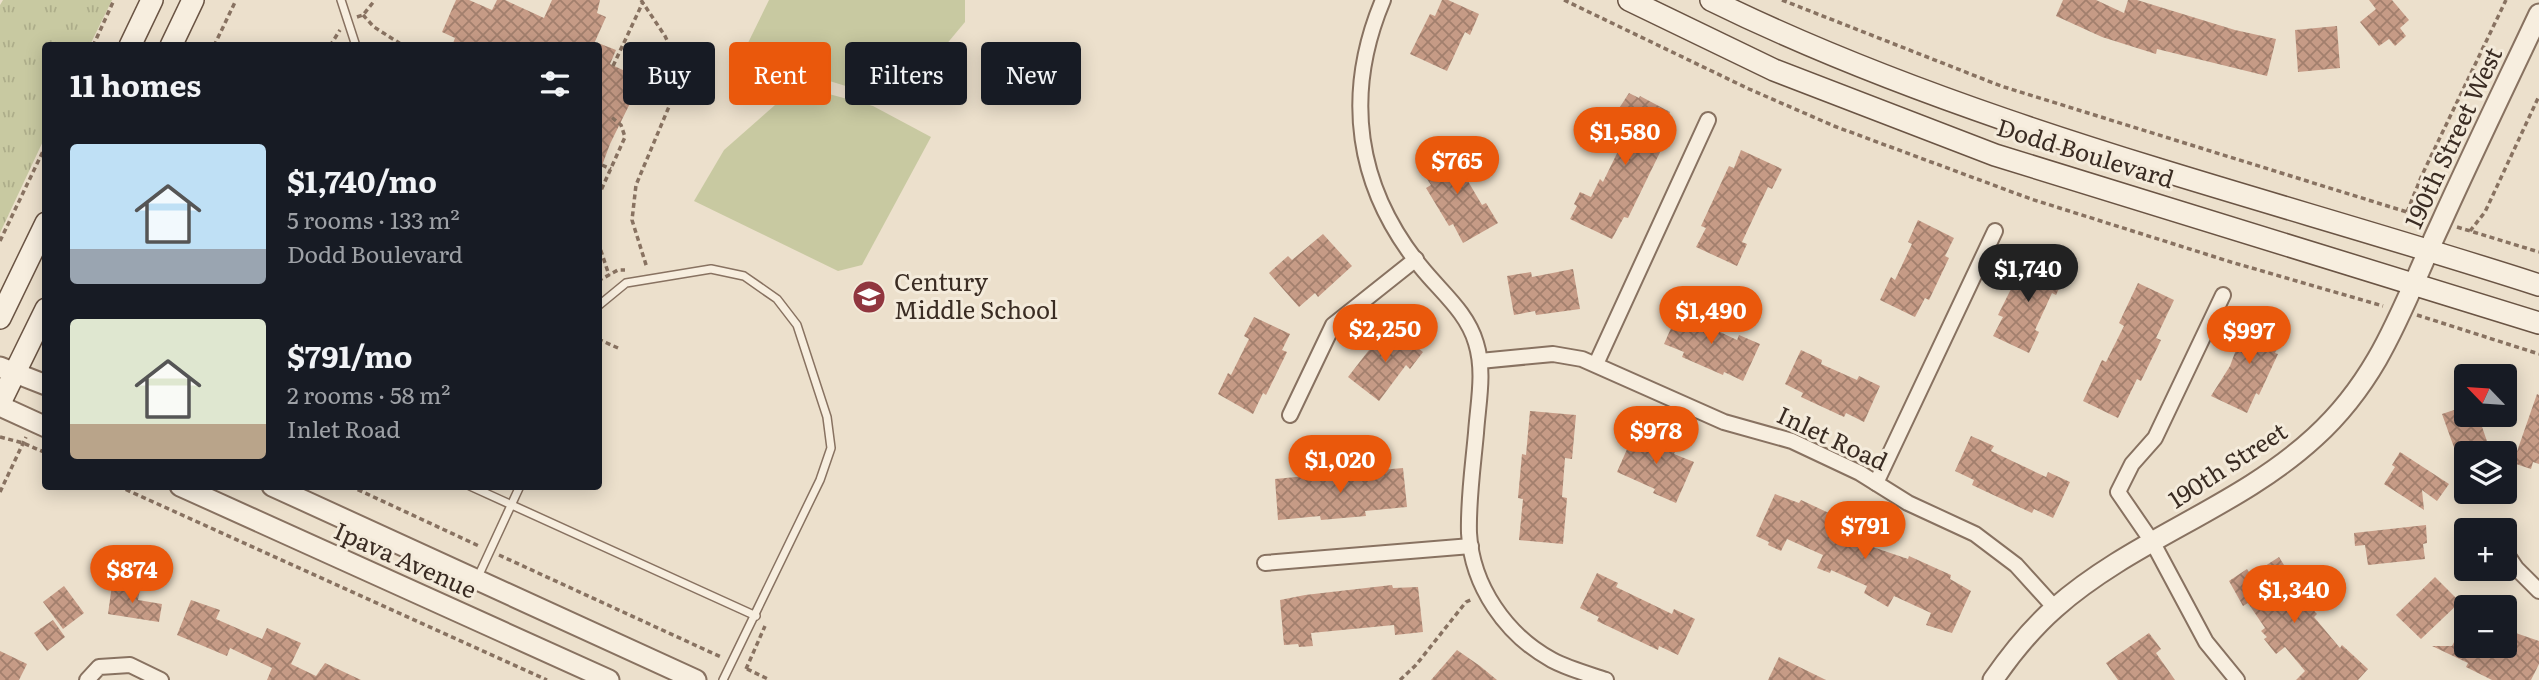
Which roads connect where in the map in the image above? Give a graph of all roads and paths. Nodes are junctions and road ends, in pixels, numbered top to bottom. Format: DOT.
graph roads {
  1 [pos="114,0"];
  2 [pos="152,0"];
  3 [pos="193,0"];
  4 [pos="236,0"];
  5 [pos="341,0"];
  6 [pos="1383,0"];
  7 [pos="1629,0"];
  8 [pos="1711,0"];
  9 [pos="1782,0"];
  10 [pos="2506,0"];
  11 [pos="642,1"];
  12 [pos="2539,14"];
  13 [pos="363,15"];
  14 [pos="95,42"];
  15 [pos="132,42"];
  16 [pos="174,42"];
  17 [pos="216,42"];
  18 [pos="355,42"];
  19 [pos="398,42"];
  20 [pos="613,66"];
  21 [pos="2539,96"];
  22 [pos="610,116"];
  23 [pos="1709,120"];
  24 [pos="42,153"];
  25 [pos="602,165"];
  26 [pos="611,169"];
  27 [pos="602,188"];
  28 [pos="2407,212"];
  29 [pos="2441,223"];
  30 [pos="42,231"];
  31 [pos="1995,231"];
  32 [pos="2470,231"];
  33 [pos="0,241"];
  34 [pos="2428,249"];
  35 [pos="2539,252"];
  36 [pos="602,253"];
  37 [pos="1416,260"];
  38 [pos="628,270"];
  39 [pos="638,270"];
  40 [pos="610,275"];
  41 [pos="602,279"];
  42 [pos="2414,284"];
  43 [pos="2539,285"];
  44 [pos="2223,295"];
  45 [pos="602,303"];
  46 [pos="2403,311"];
  47 [pos="42,315"];
  48 [pos="0,318"];
  49 [pos="2539,323"];
  50 [pos="602,341"];
  51 [pos="618,348"];
  52 [pos="2539,354"];
  53 [pos="1480,362"];
  54 [pos="1596,364"];
  55 [pos="8,369"];
  56 [pos="42,383"];
  57 [pos="0,405"];
  58 [pos="1290,415"];
  59 [pos="37,430"];
  60 [pos="0,437"];
  61 [pos="23,443"];
  62 [pos="42,451"];
  63 [pos="1876,484"];
  64 [pos="127,490"];
  65 [pos="189,490"];
  66 [pos="281,490"];
  67 [pos="359,490"];
  68 [pos="479,490"];
  69 [pos="518,490"];
  70 [pos="0,492"];
  71 [pos="512,505"];
  72 [pos="2152,543"];
  73 [pos="1471,546"];
  74 [pos="490,551"];
  75 [pos="1265,563"];
  76 [pos="2517,567"];
  77 [pos="477,579"];
  78 [pos="2539,591"];
  79 [pos="1486,593"];
  80 [pos="2055,608"];
  81 [pos="755,616"];
  82 [pos="767,621"];
  83 [pos="732,662"];
  84 [pos="746,669"];
  85 [pos="87,680"];
  86 [pos="161,680"];
  87 [pos="547,680"];
  88 [pos="609,680"];
  89 [pos="696,680"];
  90 [pos="723,680"];
  91 [pos="770,680"];
  92 [pos="1400,680"];
  93 [pos="1606,680"];
  94 [pos="1993,680"];
  95 [pos="2237,680"];
  1 -- 14 [label="path"];
  2 -- 15 [label="main road"];
  3 -- 16 [label="main road"];
  4 -- 17 [label="path"];
  5 -- 18 [label="lane"];
  6 -- 37 [label="street"];
  7 -- 42 [label="main road, Dodd Boulevard"];
  8 -- 34 [label="main road, Dodd Boulevard"];
  9 -- 28 [label="path"];
  10 -- 28 [label="path"];
  11 -- 20 [label="path"];
  11 -- 39 [label="path"];
  12 -- 29 [label="street, 190th Street West"];
  13 -- 19 [label="path"];
  21 -- 32 [label="path"];
  22 -- 26 [label="path"];
  23 -- 54 [label="street"];
  24 -- 33 [label="path"];
  25 -- 26 [label="path"];
  26 -- 27 [label="path"];
  28 -- 29 [label="path"];
  29 -- 32 [label="path"];
  29 -- 34 [label="street, 190th Street West"];
  30 -- 48 [label="main road"];
  31 -- 63 [label="street"];
  32 -- 35 [label="path"];
  34 -- 42 [label="street, 190th Street West"];
  34 -- 43 [label="main road, Dodd Boulevard"];
  36 -- 40 [label="path"];
  37 -- 53 [label="street"];
  37 -- 58 [label="street"];
  38 -- 40 [label="path"];
  40 -- 41 [label="path"];
  42 -- 46 [label="street, 190th Street"];
  42 -- 49 [label="main road, Dodd Boulevard"];
  44 -- 72 [label="street"];
  45 -- 81 [label="lane"];
  46 -- 52 [label="path"];
  46 -- 72 [label="street, 190th Street"];
  47 -- 55 [label="main road"];
  50 -- 51 [label="path"];
  53 -- 54 [label="street, Inlet Road"];
  53 -- 73 [label="street"];
  54 -- 63 [label="street, Inlet Road"];
  55 -- 56 [label="street"];
  55 -- 57 [label="main road"];
  57 -- 59 [label="street"];
  59 -- 61 [label="path"];
  60 -- 61 [label="path"];
  61 -- 62 [label="path"];
  61 -- 70 [label="path"];
  63 -- 80 [label="street, Inlet Road"];
  64 -- 87 [label="path"];
  65 -- 88 [label="street, Ipava Avenue"];
  66 -- 77 [label="street, Ipava Avenue"];
  67 -- 74 [label="path"];
  68 -- 71 [label="lane"];
  69 -- 71 [label="lane"];
  71 -- 74 [label="lane"];
  71 -- 81 [label="lane"];
  72 -- 80 [label="street, 190th Street"];
  72 -- 95 [label="street"];
  73 -- 75 [label="street"];
  73 -- 79 [label="street"];
  74 -- 77 [label="lane"];
  74 -- 83 [label="path"];
  76 -- 78 [label="street"];
  77 -- 89 [label="street, Ipava Avenue"];
  79 -- 92 [label="path"];
  79 -- 93 [label="street"];
  80 -- 94 [label="street, 190th Street"];
  81 -- 83 [label="lane"];
  82 -- 84 [label="path"];
  83 -- 84 [label="path"];
  83 -- 90 [label="lane"];
  84 -- 91 [label="path"];
  85 -- 86 [label="street"];
}
